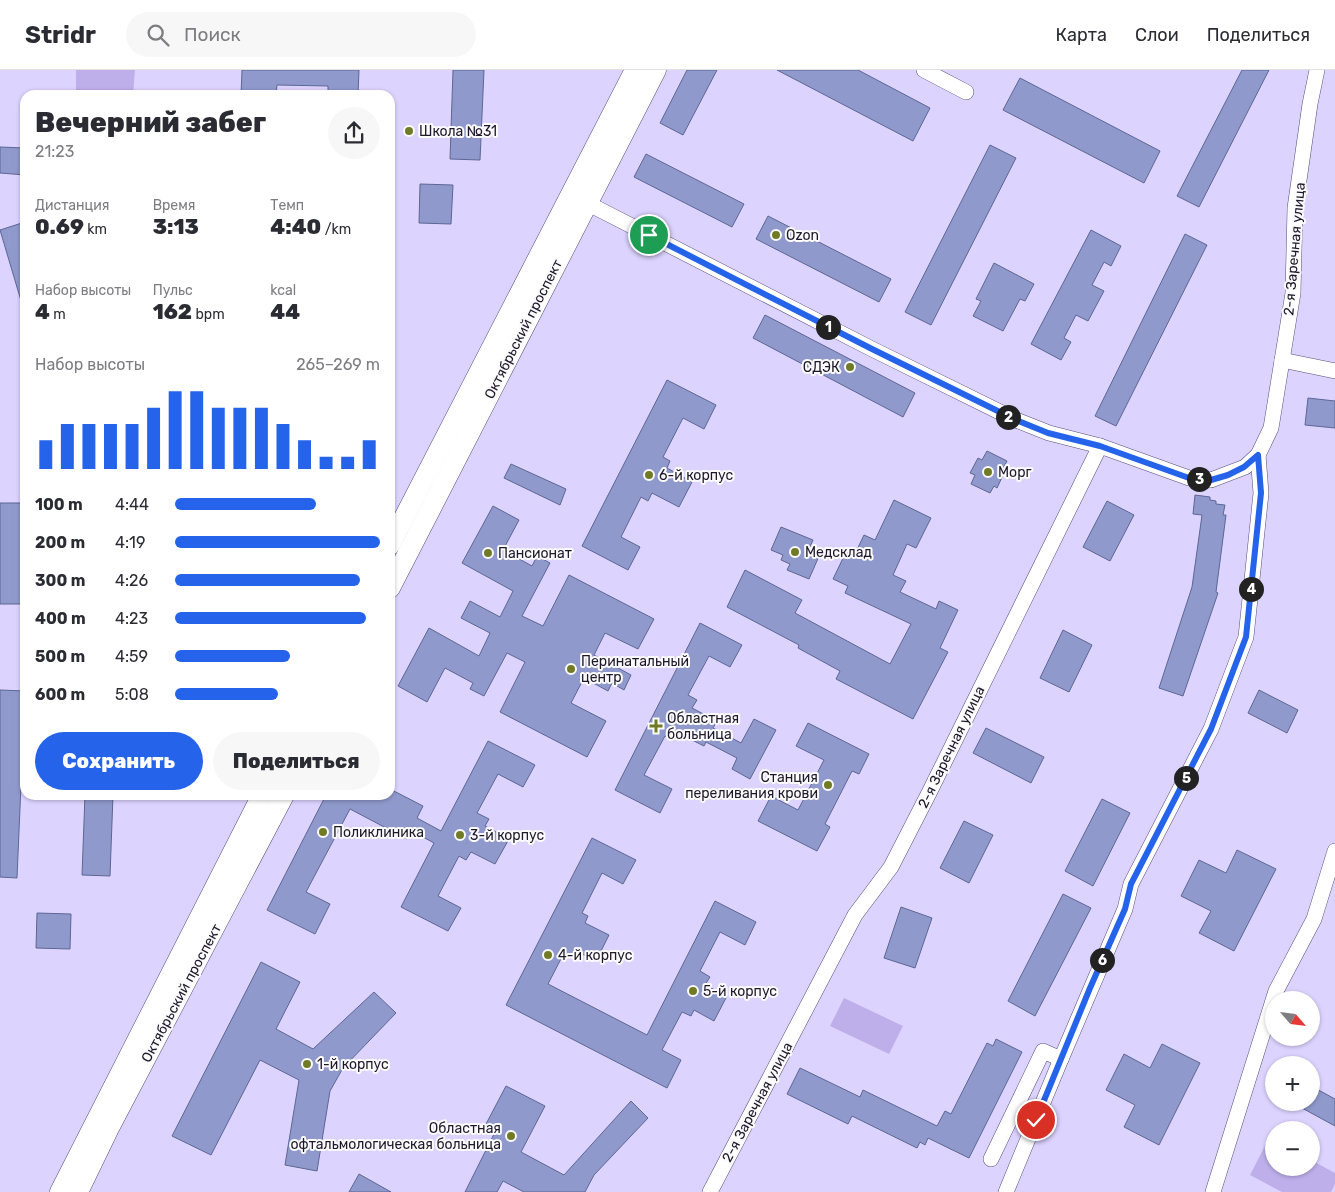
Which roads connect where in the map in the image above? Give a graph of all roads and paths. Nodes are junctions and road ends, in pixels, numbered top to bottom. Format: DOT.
graph roads {
  1 [pos="635,70"];
  2 [pos="656,70"];
  3 [pos="924,70"];
  4 [pos="1317,70"];
  5 [pos="966,92"];
  6 [pos="579,199"];
  7 [pos="1282,360"];
  8 [pos="1335,371"];
  9 [pos="1100,446"];
  10 [pos="1258,455"];
  11 [pos="395,537"];
  12 [pos="395,578"];
  13 [pos="259,800"];
  14 [pos="281,800"];
  15 [pos="1335,851"];
  16 [pos="1061,1059"];
  17 [pos="990,1159"];
  18 [pos="60,1192"];
  19 [pos="78,1192"];
  20 [pos="710,1192"];
  21 [pos="1006,1192"];
  22 [pos="1213,1192"];
  1 -- 6 [label="main road, Октябрьский проспект"];
  2 -- 6 [label="main road, Октябрьский проспект"];
  3 -- 5 [label="street"];
  4 -- 7 [label="street, 2-я Заречная улица"];
  6 -- 9 [label="street"];
  6 -- 11 [label="main road, Октябрьский проспект"];
  6 -- 12 [label="main road, Октябрьский проспект"];
  7 -- 8 [label="street"];
  7 -- 10 [label="street, 2-я Заречная улица"];
  9 -- 10 [label="street, 2-я Заречная улица"];
  9 -- 20 [label="street, 2-я Заречная улица"];
  10 -- 16 [label="street"];
  13 -- 18 [label="main road, Октябрьский проспект"];
  14 -- 19 [label="main road, Октябрьский проспект"];
  15 -- 22 [label="street"];
  16 -- 17 [label="street"];
  16 -- 21 [label="street"];
}
